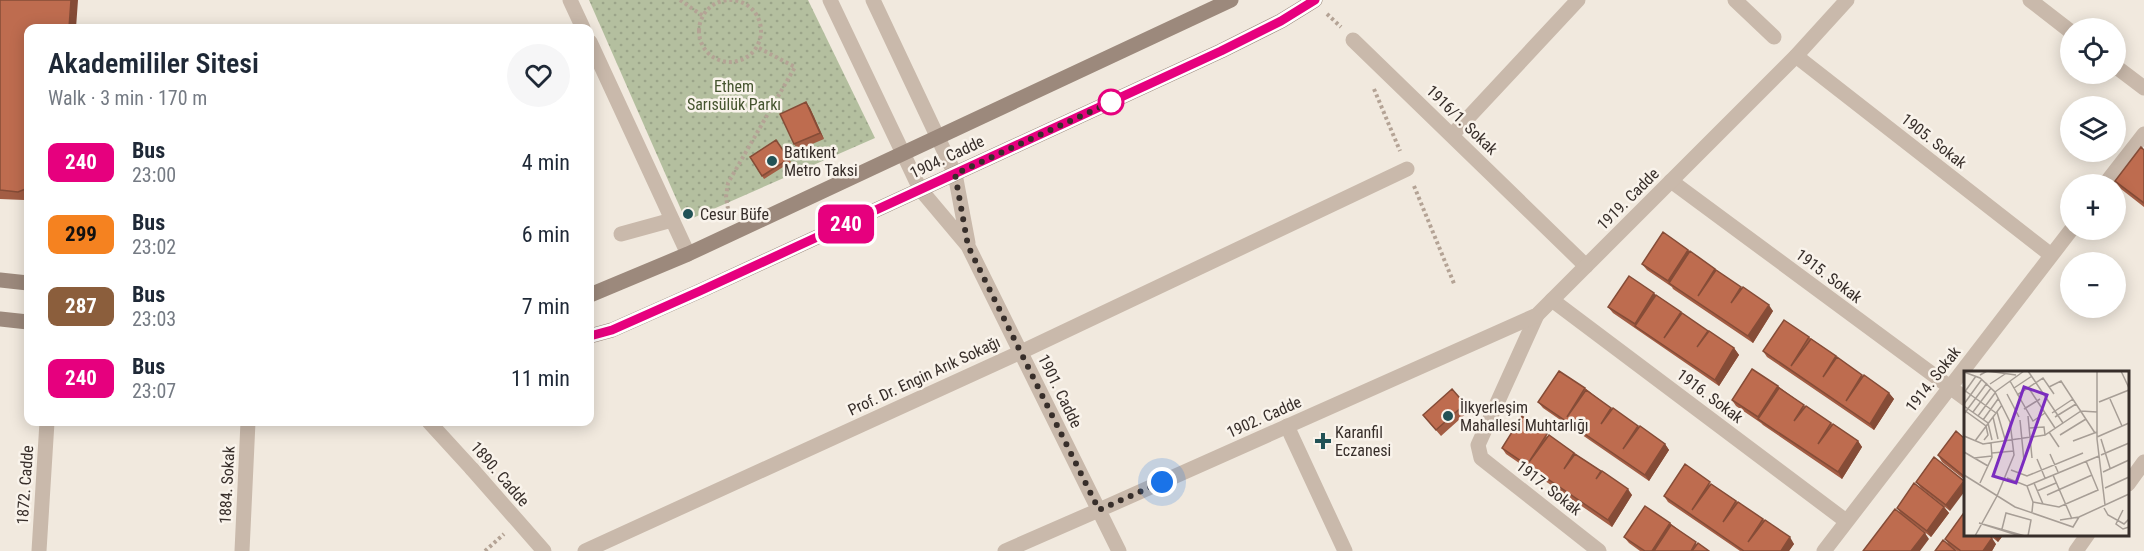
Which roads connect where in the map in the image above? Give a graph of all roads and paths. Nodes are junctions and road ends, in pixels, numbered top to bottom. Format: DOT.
graph roads {
  1 [pos="570,0"];
  2 [pos="680,0"];
  3 [pos="830,0"];
  4 [pos="873,0"];
  5 [pos="1231,0"];
  6 [pos="1314,0"];
  7 [pos="1578,0"];
  8 [pos="1735,0"];
  9 [pos="1847,0"];
  10 [pos="2030,0"];
  11 [pos="741,1"];
  12 [pos="703,16"];
  13 [pos="2060,23"];
  14 [pos="581,24"];
  15 [pos="1774,37"];
  16 [pos="1353,39"];
  17 [pos="757,47"];
  18 [pos="594,51"];
  19 [pos="1796,56"];
  20 [pos="2126,74"];
  21 [pos="2144,88"];
  22 [pos="2144,134"];
  23 [pos="1452,135"];
  24 [pos="938,137"];
  25 [pos="903,154"];
  26 [pos="1407,169"];
  27 [pos="955,174"];
  28 [pos="2113,174"];
  29 [pos="1671,181"];
  30 [pos="920,189"];
  31 [pos="672,220"];
  32 [pos="621,234"];
  33 [pos="732,234"];
  34 [pos="2062,240"];
  35 [pos="968,246"];
  36 [pos="688,254"];
  37 [pos="2051,255"];
  38 [pos="1586,266"];
  39 [pos="0,280"];
  40 [pos="24,283"];
  41 [pos="594,292"];
  42 [pos="1552,300"];
  43 [pos="1537,315"];
  44 [pos="0,319"];
  45 [pos="24,322"];
  46 [pos="594,335"];
  47 [pos="1021,352"];
  48 [pos="1949,387"];
  49 [pos="1964,398"];
  50 [pos="47,426"];
  51 [pos="248,426"];
  52 [pos="433,426"];
  53 [pos="1287,426"];
  54 [pos="1478,452"];
  55 [pos="2144,462"];
  56 [pos="2129,481"];
  57 [pos="1099,510"];
  58 [pos="1846,521"];
  59 [pos="2087,536"];
  60 [pos="39,551"];
  61 [pos="242,551"];
  62 [pos="544,551"];
  63 [pos="585,551"];
  64 [pos="1005,551"];
  65 [pos="1119,551"];
  66 [pos="1345,551"];
  67 [pos="1599,551"];
  68 [pos="1824,551"];
  69 [pos="2076,551"];
  1 -- 14 [label="street"];
  2 -- 12 [label="path"];
  3 -- 25 [label="street, 1901. Cadde"];
  4 -- 24 [label="street, 1901. Cadde"];
  5 -- 24 [label="main road, 1904. Cadde"];
  6 -- 16 [label="path"];
  6 -- 27 [label="main road, 1904. Cadde"];
  7 -- 23 [label="street"];
  8 -- 15 [label="street"];
  9 -- 19 [label="street, 1919. Cadde"];
  10 -- 13 [label="street"];
  11 -- 12 [label="path"];
  11 -- 17 [label="path"];
  12 -- 17 [label="path"];
  16 -- 23 [label="street, 1916/1. Sokak"];
  17 -- 33 [label="path"];
  18 -- 31 [label="street"];
  19 -- 29 [label="street, 1919. Cadde"];
  19 -- 37 [label="street, 1905. Sokak"];
  20 -- 21 [label="street"];
  22 -- 28 [label="street"];
  23 -- 38 [label="street, 1916/1. Sokak"];
  24 -- 25 [label="main road, 1904. Cadde"];
  24 -- 27 [label="street, 1901. Cadde"];
  25 -- 30 [label="street, 1901. Cadde"];
  25 -- 33 [label="main road, 1904. Cadde"];
  26 -- 47 [label="street, Prof. Dr. Engin Arık Sokağı"];
  27 -- 30 [label="main road, 1904. Cadde"];
  27 -- 35 [label="street, 1901. Cadde"];
  29 -- 38 [label="street, 1919. Cadde"];
  29 -- 48 [label="street, 1915. Sokak"];
  30 -- 35 [label="street, 1901. Cadde"];
  30 -- 46 [label="main road, 1904. Cadde"];
  31 -- 32 [label="street"];
  31 -- 36 [label="street"];
  33 -- 36 [label="main road, 1904. Cadde"];
  34 -- 37 [label="street, 1914. Sokak"];
  35 -- 47 [label="street, 1901. Cadde"];
  36 -- 41 [label="main road, 1904. Cadde"];
  37 -- 48 [label="street, 1914. Sokak"];
  38 -- 42 [label="street, 1919. Cadde"];
  39 -- 40 [label="main road"];
  42 -- 43 [label="street, 1919. Cadde"];
  42 -- 58 [label="street, 1916. Sokak"];
  43 -- 53 [label="street, 1902. Cadde"];
  43 -- 54 [label="street, 1919. Cadde"];
  44 -- 45 [label="main road"];
  47 -- 57 [label="street, 1901. Cadde"];
  47 -- 63 [label="street, Prof. Dr. Engin Arık Sokağı"];
  48 -- 49 [label="street, 1915. Sokak"];
  48 -- 58 [label="street, 1914. Sokak"];
  50 -- 60 [label="street, 1872. Cadde"];
  51 -- 61 [label="street, 1884. Sokak"];
  52 -- 62 [label="street, 1890. Cadde"];
  53 -- 57 [label="street, 1902. Cadde"];
  53 -- 66 [label="street"];
  54 -- 67 [label="street, 1917. Sokak"];
  55 -- 56 [label="street"];
  57 -- 64 [label="street, 1902. Cadde"];
  57 -- 65 [label="street, 1901. Cadde"];
  58 -- 68 [label="street, 1914. Sokak"];
  59 -- 69 [label="street"];
}
